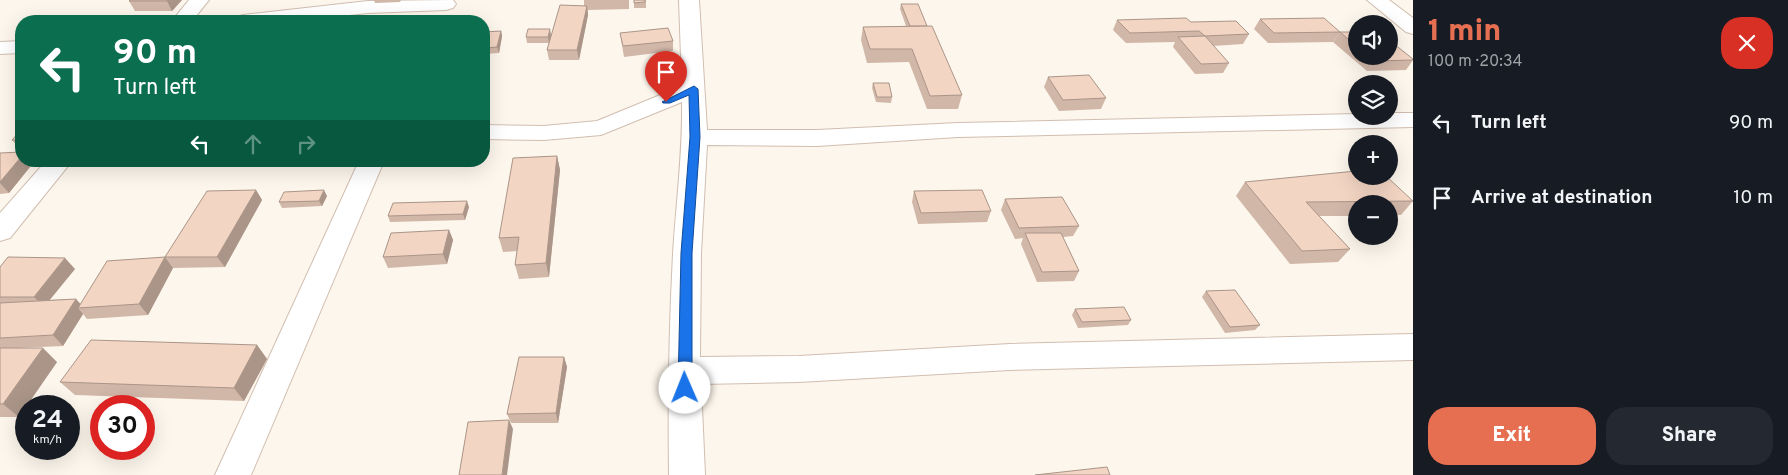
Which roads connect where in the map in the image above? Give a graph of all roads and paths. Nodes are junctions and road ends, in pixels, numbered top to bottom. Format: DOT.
graph roads {
  1 [pos="199,0"];
  2 [pos="688,0"];
  3 [pos="1377,0"];
  4 [pos="445,8"];
  5 [pos="187,15"];
  6 [pos="297,15"];
  7 [pos="1413,28"];
  8 [pos="15,47"];
  9 [pos="0,48"];
  10 [pos="694,89"];
  11 [pos="1413,120"];
  12 [pos="490,132"];
  13 [pos="695,137"];
  14 [pos="55,167"];
  15 [pos="369,167"];
  16 [pos="0,231"];
  17 [pos="1413,347"];
  18 [pos="684,371"];
  19 [pos="233,475"];
  20 [pos="687,475"];
  1 -- 5 [label="street"];
  2 -- 10 [label="street"];
  3 -- 7 [label="street"];
  4 -- 6 [label="street"];
  8 -- 9 [label="street"];
  10 -- 12 [label="street"];
  10 -- 13 [label="street"];
  11 -- 13 [label="street"];
  13 -- 18 [label="street"];
  14 -- 16 [label="street"];
  15 -- 19 [label="street"];
  17 -- 18 [label="street"];
  18 -- 20 [label="street"];
}
